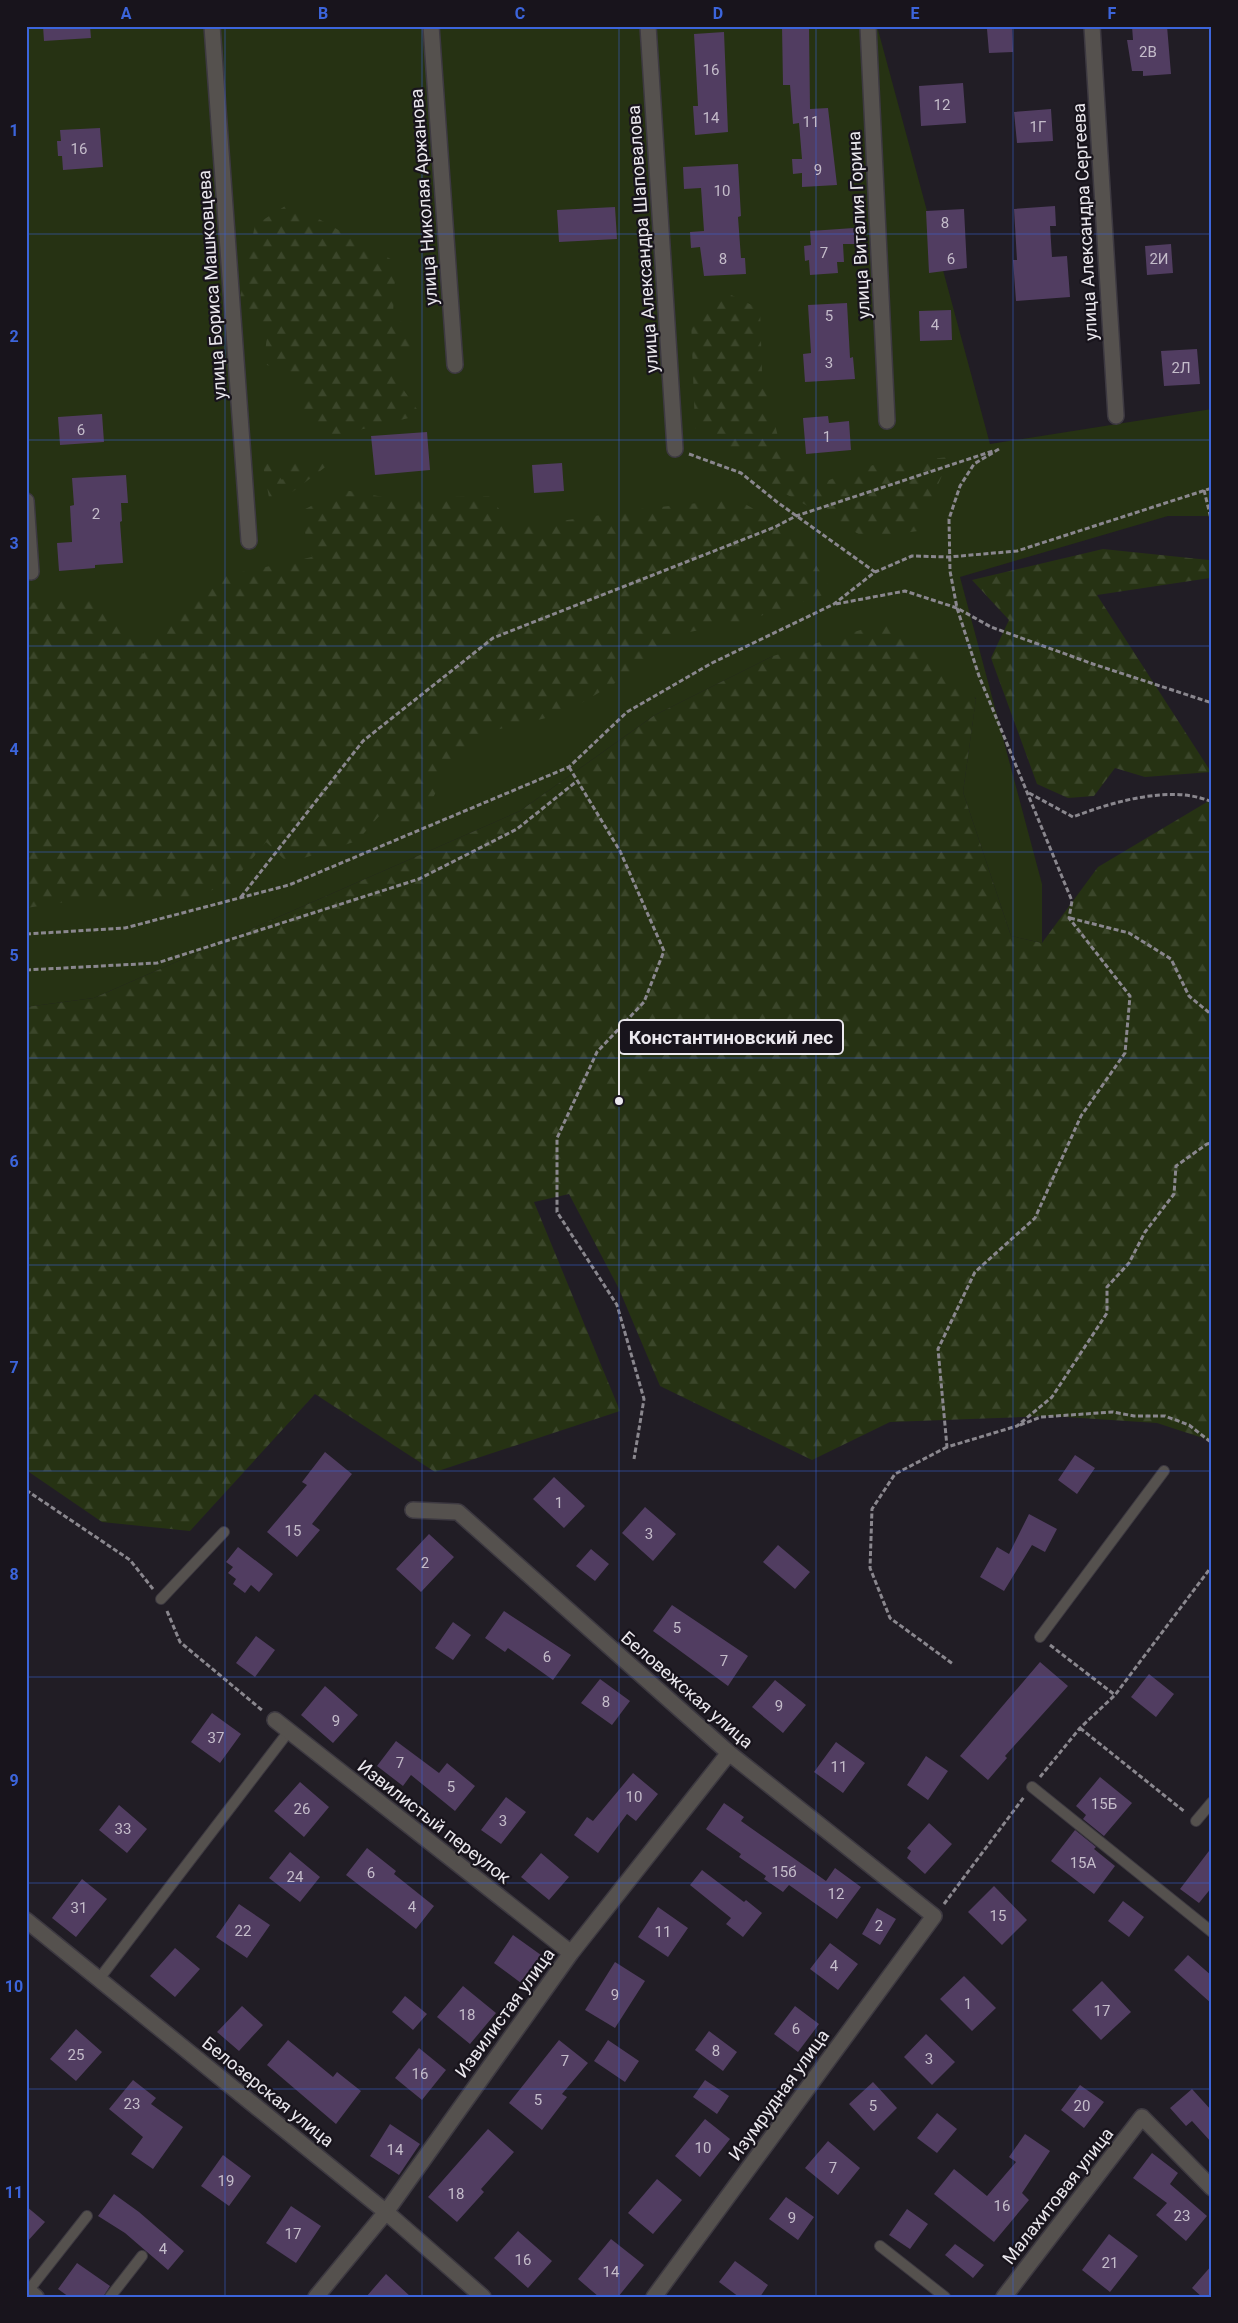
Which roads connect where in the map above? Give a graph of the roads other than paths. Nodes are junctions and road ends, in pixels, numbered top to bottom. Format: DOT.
graph roads {
  1 [pos="212,26"];
  2 [pos="431,26"];
  3 [pos="648,26"];
  4 [pos="868,26"];
  5 [pos="1092,26"];
  6 [pos="455,364"];
  7 [pos="1116,416"];
  8 [pos="887,421"];
  9 [pos="676,449"];
  10 [pos="26,501"];
  11 [pos="249,541"];
  12 [pos="31,572"];
  13 [pos="1164,1471"];
  14 [pos="413,1510"];
  15 [pos="224,1532"];
  16 [pos="161,1599"];
  17 [pos="1040,1638"];
  18 [pos="275,1720"];
  19 [pos="289,1731"];
  20 [pos="729,1753"];
  21 [pos="1032,1787"];
  22 [pos="1212,1802"];
  23 [pos="1196,1821"];
  24 [pos="934,1916"];
  25 [pos="26,1920"];
  26 [pos="1212,1932"];
  27 [pos="571,1953"];
  28 [pos="100,1979"];
  29 [pos="1212,2188"];
  30 [pos="386,2212"];
  31 [pos="87,2216"];
  32 [pos="880,2246"];
  33 [pos="142,2256"];
  34 [pos="30,2292"];
  35 [pos="110,2297"];
  36 [pos="316,2297"];
  37 [pos="483,2297"];
  38 [pos="654,2297"];
  39 [pos="945,2297"];
  40 [pos="1004,2297"];
  1 -- 11 [label="street, улица Бориса Машковцева"];
  2 -- 6 [label="street, улица Николая Аржанова"];
  3 -- 9 [label="street, улица Александра Шаповалова"];
  4 -- 8 [label="street, улица Виталия Горина"];
  5 -- 7 [label="street, улица Александра Сергеева"];
  10 -- 12 [label="street"];
  13 -- 17 [label="lane"];
  14 -- 20 [label="street, Беловежская улица"];
  15 -- 16 [label="lane"];
  18 -- 19 [label="street, Извилистый переулок"];
  19 -- 27 [label="street, Извилистый переулок"];
  19 -- 28 [label="lane"];
  20 -- 24 [label="street, Беловежская улица"];
  20 -- 27 [label="street, Извилистая улица"];
  21 -- 26 [label="lane"];
  22 -- 23 [label="lane"];
  24 -- 38 [label="street, Изумрудная улица"];
  25 -- 28 [label="street, Белозерская улица"];
  27 -- 30 [label="street, Извилистая улица"];
  28 -- 30 [label="street, Белозерская улица"];
  29 -- 40 [label="street, Малахитовая улица"];
  30 -- 36 [label="street, Извилистая улица"];
  30 -- 37 [label="street, Белозерская улица"];
  31 -- 34 [label="lane"];
  32 -- 39 [label="lane"];
  33 -- 35 [label="lane"];
}
